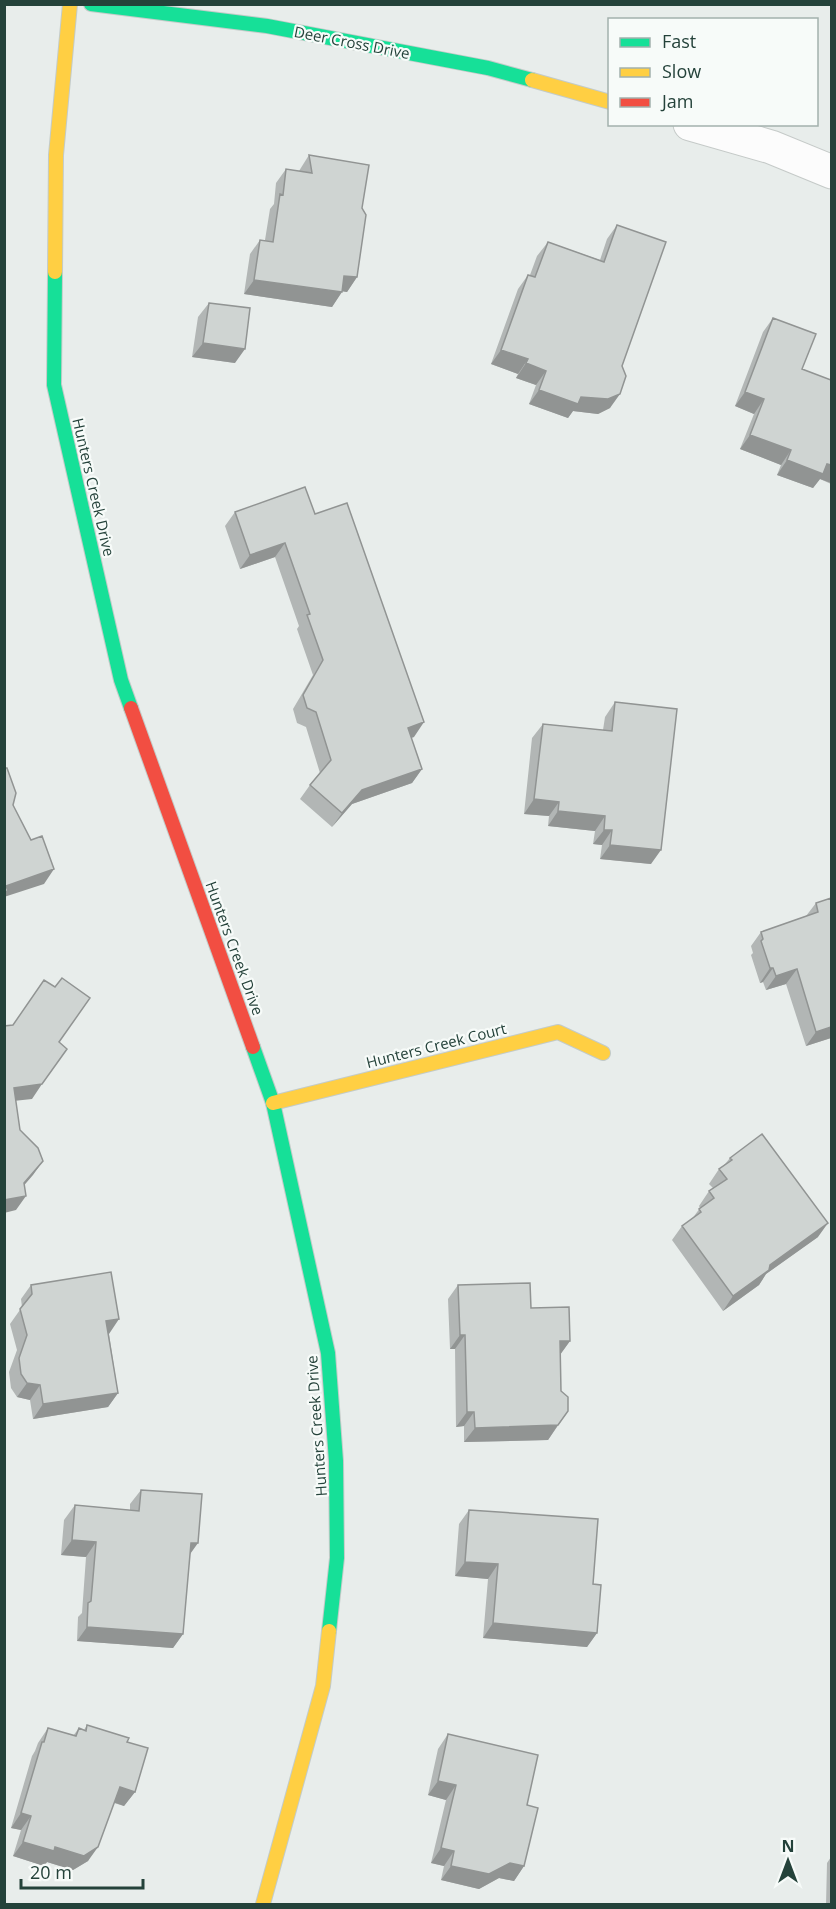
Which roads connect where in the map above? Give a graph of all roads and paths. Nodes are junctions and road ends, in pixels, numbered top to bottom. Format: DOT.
graph roads {
  1 [pos="70,4"];
  2 [pos="91,4"];
  3 [pos="608,102"];
  4 [pos="697,126"];
  5 [pos="831,172"];
  6 [pos="603,1053"];
  7 [pos="273,1103"];
  8 [pos="263,1905"];
  1 -- 7 [label="street, Hunters Creek Drive"];
  2 -- 3 [label="street, Deer Cross Drive"];
  4 -- 5 [label="street"];
  6 -- 7 [label="street, Hunters Creek Court"];
  7 -- 8 [label="street, Hunters Creek Drive"];
}
